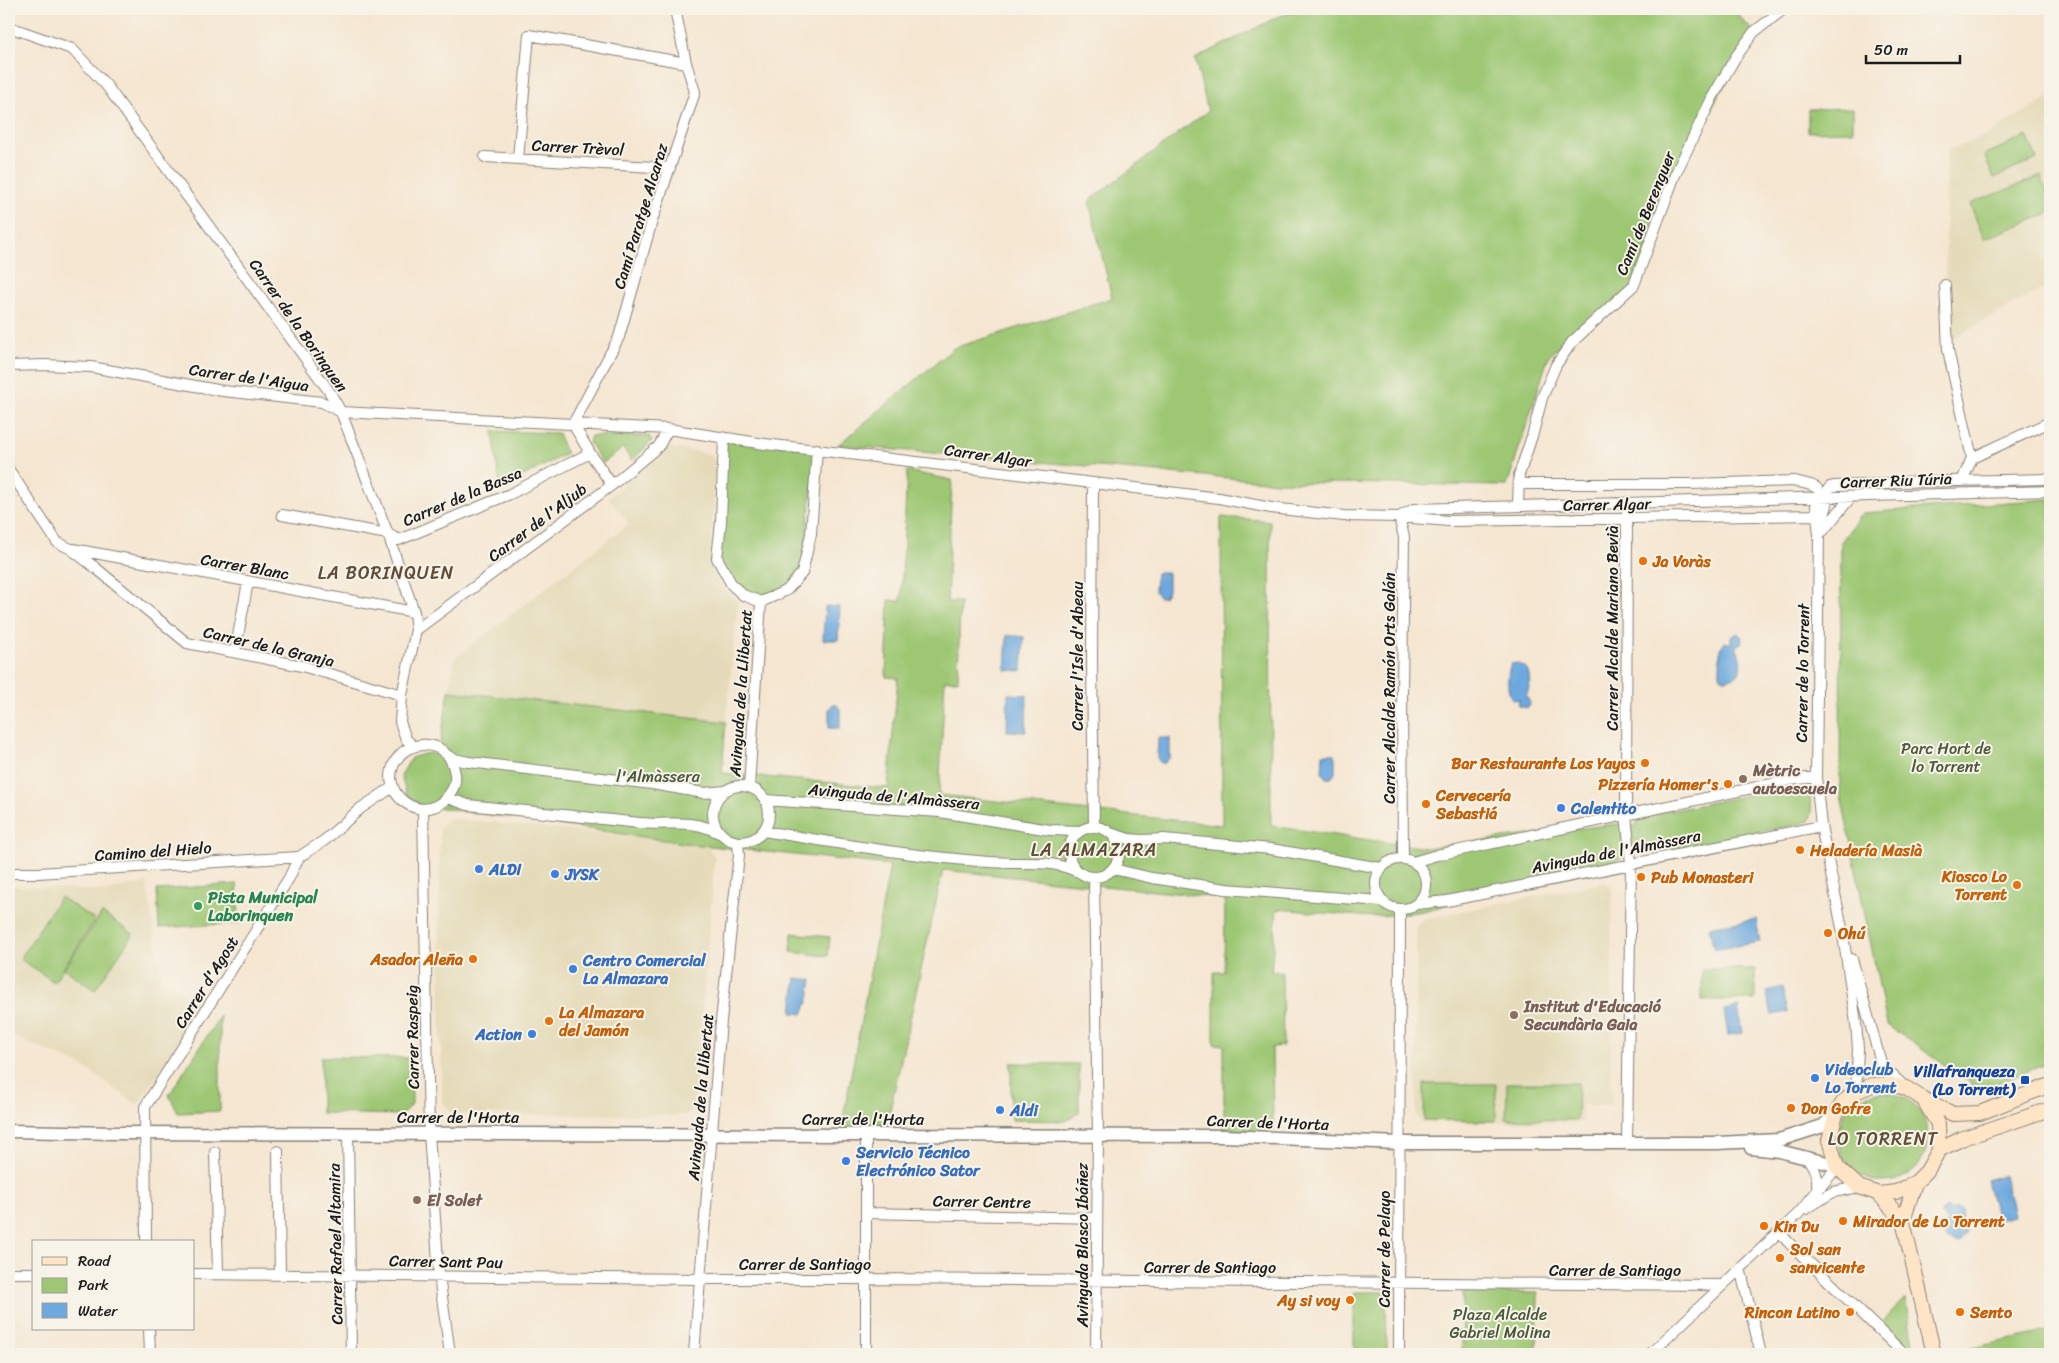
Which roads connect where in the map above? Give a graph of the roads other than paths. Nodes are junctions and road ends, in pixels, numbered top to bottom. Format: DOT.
graph roads {
  1 [pos="674,9"];
  2 [pos="1784,9"];
  3 [pos="9,27"];
  4 [pos="686,63"];
  5 [pos="485,157"];
  6 [pos="518,158"];
  7 [pos="670,168"];
  8 [pos="1945,285"];
  9 [pos="9,366"];
  10 [pos="341,412"];
  11 [pos="2050,422"];
  12 [pos="573,424"];
  13 [pos="668,429"];
  14 [pos="724,438"];
  15 [pos="817,449"];
  16 [pos="590,453"];
  17 [pos="1972,458"];
  18 [pos="9,470"];
  19 [pos="2050,478"];
  20 [pos="1962,481"];
  21 [pos="1093,484"];
  22 [pos="1519,484"];
  23 [pos="612,485"];
  24 [pos="2050,491"];
  25 [pos="1851,497"];
  26 [pos="1804,498"];
  27 [pos="1818,501"];
  28 [pos="1627,502"];
  29 [pos="1518,505"];
  30 [pos="282,515"];
  31 [pos="1399,517"];
  32 [pos="1627,519"];
  33 [pos="388,534"];
  34 [pos="1819,535"];
  35 [pos="70,549"];
  36 [pos="248,582"];
  37 [pos="761,602"];
  38 [pos="414,612"];
  39 [pos="416,630"];
  40 [pos="235,652"];
  41 [pos="402,695"];
  42 [pos="412,746"];
  43 [pos="449,757"];
  44 [pos="1816,777"];
  45 [pos="393,787"];
  46 [pos="749,787"];
  47 [pos="725,791"];
  48 [pos="448,798"];
  49 [pos="765,800"];
  50 [pos="423,809"];
  51 [pos="1626,815"];
  52 [pos="1821,826"];
  53 [pos="1094,827"];
  54 [pos="764,830"];
  55 [pos="1080,831"];
  56 [pos="719,833"];
  57 [pos="1110,833"];
  58 [pos="738,843"];
  59 [pos="299,857"];
  60 [pos="1408,860"];
  61 [pos="1631,863"];
  62 [pos="1381,868"];
  63 [pos="1113,869"];
  64 [pos="1076,871"];
  65 [pos="9,873"];
  66 [pos="1094,878"];
  67 [pos="1381,901"];
  68 [pos="1416,904"];
  69 [pos="1400,910"];
  70 [pos="1842,928"];
  71 [pos="2050,1085"];
  72 [pos="1906,1088"];
  73 [pos="1856,1092"];
  74 [pos="1923,1099"];
  75 [pos="2050,1109"];
  76 [pos="1836,1114"];
  77 [pos="9,1131"];
  78 [pos="145,1132"];
  79 [pos="429,1132"];
  80 [pos="713,1133"];
  81 [pos="348,1134"];
  82 [pos="866,1135"];
  83 [pos="1098,1135"];
  84 [pos="1400,1143"];
  85 [pos="1627,1143"];
  86 [pos="1716,1143"];
  87 [pos="278,1150"];
  88 [pos="1939,1150"];
  89 [pos="215,1152"];
  90 [pos="1808,1159"];
  91 [pos="1836,1166"];
  92 [pos="1915,1183"];
  93 [pos="1859,1186"];
  94 [pos="1816,1191"];
  95 [pos="1879,1194"];
  96 [pos="867,1213"];
  97 [pos="1799,1213"];
  98 [pos="1097,1218"];
  99 [pos="1904,1221"];
  100 [pos="1780,1231"];
  101 [pos="146,1240"];
  102 [pos="1740,1268"];
  103 [pos="9,1273"];
  104 [pos="32,1273"];
  105 [pos="195,1274"];
  106 [pos="218,1274"];
  107 [pos="280,1274"];
  108 [pos="349,1276"];
  109 [pos="439,1276"];
  110 [pos="699,1279"];
  111 [pos="866,1279"];
  112 [pos="1096,1281"];
  113 [pos="1399,1283"];
  114 [pos="1721,1285"];
  115 [pos="148,1330"];
  116 [pos="150,1354"];
  117 [pos="351,1354"];
  118 [pos="450,1354"];
  119 [pos="694,1354"];
  120 [pos="866,1354"];
  121 [pos="1096,1354"];
  122 [pos="1399,1354"];
  123 [pos="1650,1354"];
  124 [pos="1761,1354"];
  125 [pos="1904,1354"];
  126 [pos="1934,1354"];
  1 -- 4 [label="street, Camí Paratge Alcaraz"];
  2 -- 22 [label="street, Camí de Berenguer"];
  3 -- 10 [label="street, Carrer de la Borinquen"];
  4 -- 6 [label="street"];
  4 -- 7 [label="street, Camí Paratge Alcaraz"];
  5 -- 6 [label="street, Carrer Trèvol"];
  6 -- 7 [label="street, Carrer Trèvol"];
  7 -- 12 [label="street, Camí Paratge Alcaraz"];
  8 -- 17 [label="street"];
  9 -- 10 [label="street, Carrer de l'Aigua"];
  10 -- 12 [label="street, Carrer de l'Aigua"];
  10 -- 33 [label="street, Carrer de la Borinquen"];
  11 -- 17 [label="street"];
  12 -- 13 [label="street, Carrer Algar"];
  12 -- 16 [label="street"];
  13 -- 14 [label="street, Carrer Algar"];
  13 -- 23 [label="street, Carrer de l'Aljub"];
  14 -- 15 [label="street, Carrer Algar"];
  14 -- 37 [label="street, Avinguda de la Llibertat"];
  15 -- 21 [label="street, Carrer Algar"];
  15 -- 37 [label="street, Avinguda de la Llibertat"];
  16 -- 23 [label="street"];
  16 -- 33 [label="street, Carrer de la Bassa"];
  17 -- 20 [label="street"];
  18 -- 35 [label="street, Carrer de la Granja"];
  19 -- 20 [label="street, Carrer Riu Túria"];
  20 -- 27 [label="street, Carrer Riu Túria"];
  21 -- 31 [label="street, Carrer Algar"];
  21 -- 53 [label="street, Carrer l'Isle d'Abeau"];
  22 -- 27 [label="street, Carrer Algar"];
  22 -- 29 [label="street"];
  23 -- 39 [label="street, Carrer de l'Aljub"];
  24 -- 25 [label="street, Carrer Riu Túria"];
  25 -- 27 [label="street, Carrer Riu Túria"];
  25 -- 34 [label="street"];
  26 -- 27 [label="street, Carrer Algar"];
  26 -- 27 [label="street"];
  26 -- 28 [label="street, Carrer Algar"];
  27 -- 32 [label="street, Carrer Algar"];
  27 -- 34 [label="street, Carrer de lo Torrent"];
  27 -- 34 [label="street, Carrer de lo Torrent"];
  28 -- 29 [label="street, Carrer Algar"];
  28 -- 32 [label="street, Carrer Alcalde Mariano Bevià"];
  29 -- 31 [label="street, Carrer Algar"];
  30 -- 33 [label="street, Carrer de la Bassa"];
  31 -- 32 [label="street, Carrer Algar"];
  31 -- 60 [label="street, Carrer Alcalde Ramón Orts Galán"];
  32 -- 51 [label="street, Carrer Alcalde Mariano Bevià"];
  33 -- 38 [label="street, Carrer de la Borinquen"];
  34 -- 44 [label="street, Carrer de lo Torrent"];
  35 -- 36 [label="street, Carrer Blanc"];
  35 -- 40 [label="street, Carrer de la Granja"];
  36 -- 38 [label="street, Carrer Blanc"];
  36 -- 40 [label="street"];
  37 -- 46 [label="street, Avinguda de la Llibertat"];
  38 -- 39 [label="street, Carrer de la Borinquen"];
  39 -- 41 [label="street, Carrer de la Borinquen"];
  40 -- 41 [label="street, Carrer de la Granja"];
  41 -- 42 [label="street, Carrer de la Borinquen"];
  42 -- 43 [label="street"];
  42 -- 45 [label="street"];
  43 -- 47 [label="street"];
  43 -- 48 [label="street"];
  44 -- 51 [label="street, Avinguda de l'Almàssera"];
  44 -- 52 [label="street, Carrer de lo Torrent"];
  45 -- 50 [label="street"];
  45 -- 59 [label="street"];
  46 -- 47 [label="street"];
  46 -- 49 [label="street"];
  47 -- 56 [label="street"];
  48 -- 50 [label="street"];
  48 -- 56 [label="street"];
  49 -- 54 [label="street"];
  49 -- 55 [label="street, Avinguda de l'Almàssera"];
  50 -- 79 [label="street, Carrer Raspeig"];
  51 -- 60 [label="street, Avinguda de l'Almàssera"];
  51 -- 61 [label="street, Carrer Alcalde Mariano Bevià"];
  52 -- 61 [label="street, Avinguda de l'Almàssera"];
  52 -- 70 [label="street, Carrer de lo Torrent"];
  53 -- 55 [label="street"];
  53 -- 57 [label="street"];
  54 -- 58 [label="street"];
  54 -- 64 [label="street"];
  55 -- 64 [label="street"];
  56 -- 58 [label="street"];
  57 -- 62 [label="street"];
  57 -- 63 [label="street"];
  58 -- 80 [label="street, Avinguda de la Llibertat"];
  59 -- 65 [label="street, Camino del Hielo"];
  59 -- 78 [label="street, Carrer d'Agost"];
  60 -- 62 [label="street"];
  60 -- 68 [label="street"];
  61 -- 68 [label="street, Avinguda de l'Almàssera"];
  61 -- 85 [label="street, Carrer Alcalde Mariano Bevià"];
  62 -- 67 [label="street"];
  63 -- 66 [label="street"];
  63 -- 67 [label="street"];
  64 -- 66 [label="street"];
  66 -- 83 [label="street"];
  67 -- 69 [label="street"];
  68 -- 69 [label="street"];
  69 -- 84 [label="street"];
  70 -- 72 [label="street, Carrer de lo Torrent"];
  70 -- 73 [label="street, Carrer de lo Torrent"];
  71 -- 74 [label="main road"];
  72 -- 73 [label="main road"];
  72 -- 74 [label="main road"];
  73 -- 76 [label="main road"];
  74 -- 88 [label="main road"];
  75 -- 88 [label="main road"];
  76 -- 86 [label="street, Carrer de l'Horta"];
  76 -- 91 [label="main road"];
  77 -- 78 [label="street, Carrer de l'Horta"];
  78 -- 81 [label="street, Carrer de l'Horta"];
  78 -- 101 [label="street, Carrer d'Agost"];
  79 -- 80 [label="street, Carrer de l'Horta"];
  79 -- 81 [label="street, Carrer de l'Horta"];
  79 -- 109 [label="street, Carrer Raspeig"];
  80 -- 82 [label="street, Carrer de l'Horta"];
  80 -- 110 [label="street, Avinguda de la Llibertat"];
  81 -- 108 [label="street, Carrer Rafael Altamira"];
  82 -- 83 [label="street, Carrer de l'Horta"];
  82 -- 96 [label="street"];
  83 -- 84 [label="street, Carrer de l'Horta"];
  83 -- 98 [label="street, Avinguda Blasco Ibáñez"];
  84 -- 85 [label="street, Carrer de l'Horta"];
  84 -- 113 [label="street, Carrer de Pelayo"];
  85 -- 86 [label="street, Carrer de l'Horta"];
  86 -- 90 [label="street, Carrer de l'Horta"];
  87 -- 107 [label="street"];
  88 -- 92 [label="main road"];
  89 -- 106 [label="street"];
  90 -- 91 [label="street, Carrer de l'Horta"];
  90 -- 94 [label="street"];
  91 -- 93 [label="main road"];
  91 -- 94 [label="street"];
  92 -- 95 [label="main road"];
  92 -- 99 [label="main road"];
  93 -- 95 [label="main road"];
  93 -- 97 [label="street"];
  94 -- 97 [label="street"];
  95 -- 99 [label="main road"];
  96 -- 98 [label="street, Carrer Centre"];
  96 -- 111 [label="street"];
  97 -- 100 [label="street"];
  98 -- 112 [label="street, Avinguda Blasco Ibáñez"];
  99 -- 126 [label="main road"];
  100 -- 102 [label="street"];
  100 -- 125 [label="street"];
  102 -- 114 [label="street"];
  102 -- 124 [label="street"];
  103 -- 104 [label="street"];
  105 -- 106 [label="street, Carrer Sant Pau"];
  106 -- 107 [label="street, Carrer Sant Pau"];
  107 -- 108 [label="street, Carrer Sant Pau"];
  108 -- 109 [label="street, Carrer Sant Pau"];
  108 -- 117 [label="street, Carrer Rafael Altamira"];
  109 -- 110 [label="street, Carrer Sant Pau"];
  109 -- 118 [label="street, Carrer Raspeig"];
  110 -- 111 [label="street, Carrer de Santiago"];
  110 -- 119 [label="street, Avinguda de la Llibertat"];
  111 -- 112 [label="street, Carrer de Santiago"];
  111 -- 120 [label="street"];
  112 -- 113 [label="street, Carrer de Santiago"];
  112 -- 121 [label="street, Avinguda Blasco Ibáñez"];
  113 -- 114 [label="street, Carrer de Santiago"];
  113 -- 122 [label="street, Carrer de Pelayo"];
  114 -- 123 [label="street"];
  115 -- 116 [label="street"];
}
